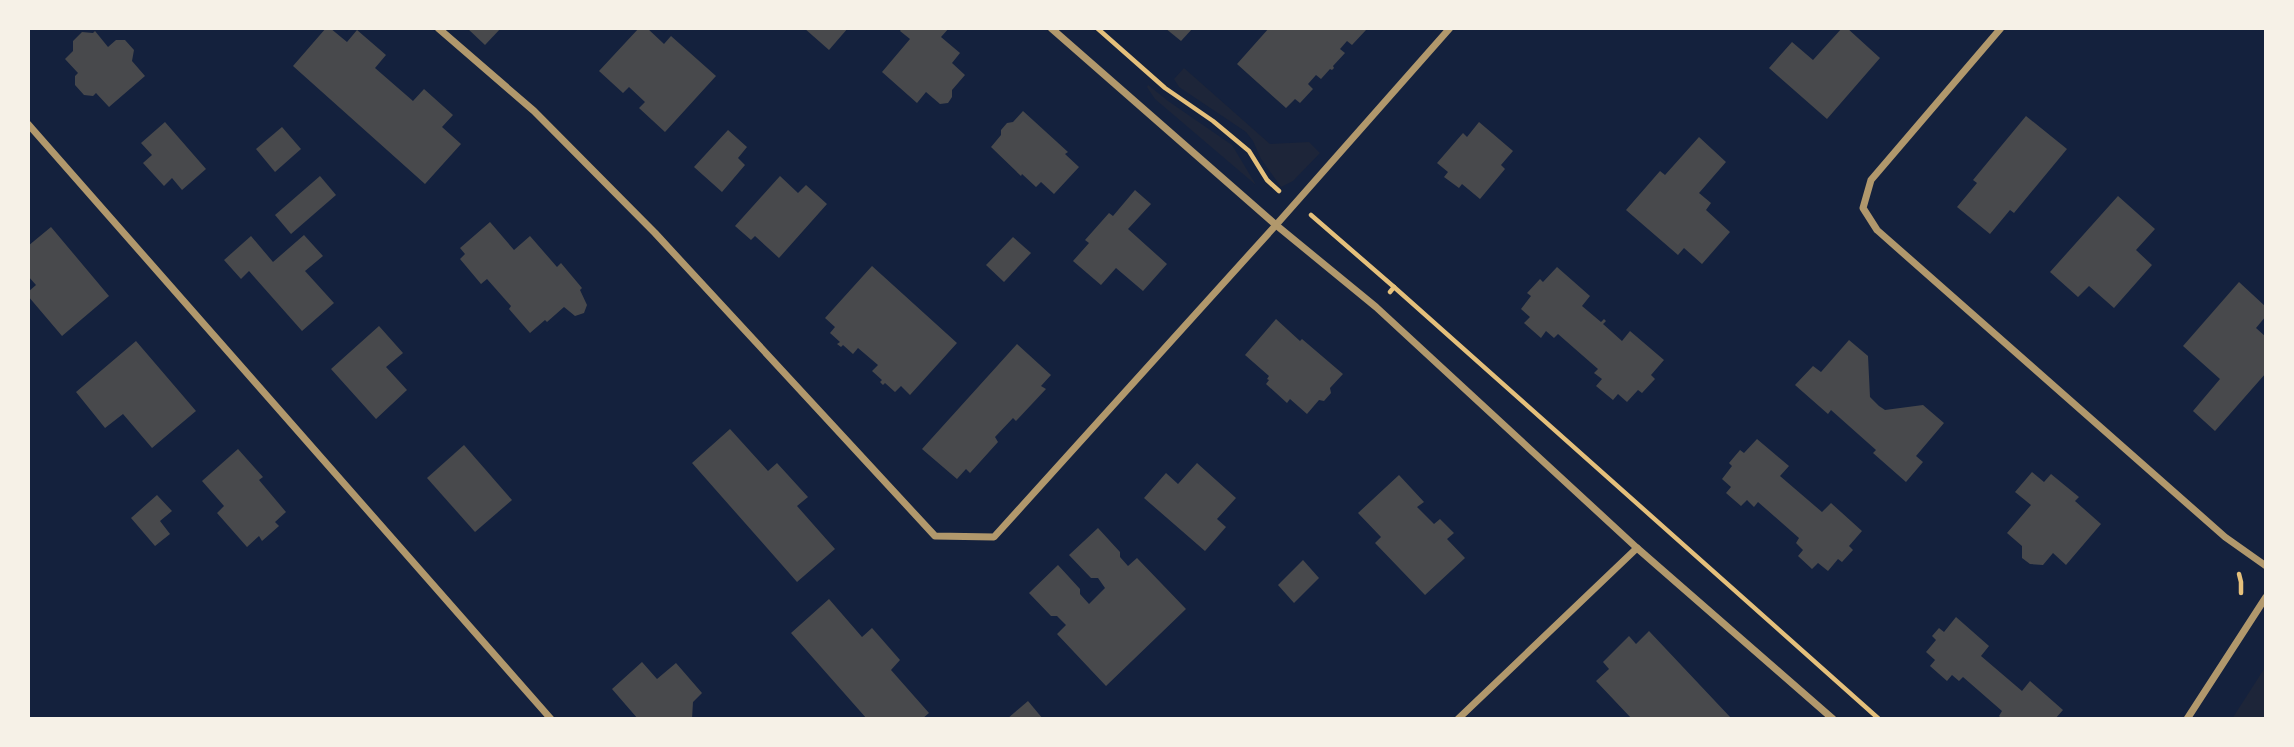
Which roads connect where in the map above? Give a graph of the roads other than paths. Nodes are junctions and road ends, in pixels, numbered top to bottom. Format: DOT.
graph roads {
  1 [pos="438,28"];
  2 [pos="1051,28"];
  3 [pos="1450,28"];
  4 [pos="2001,28"];
  5 [pos="28,124"];
  6 [pos="1276,225"];
  7 [pos="1637,548"];
  8 [pos="2266,566"];
  9 [pos="2266,597"];
  10 [pos="551,719"];
  11 [pos="1458,719"];
  12 [pos="1833,719"];
  13 [pos="2187,719"];
  1 -- 6 [label="street"];
  2 -- 6 [label="street"];
  3 -- 6 [label="street"];
  4 -- 8 [label="street"];
  5 -- 10 [label="street"];
  6 -- 7 [label="street"];
  7 -- 11 [label="street"];
  7 -- 12 [label="street"];
  9 -- 13 [label="street"];
}
